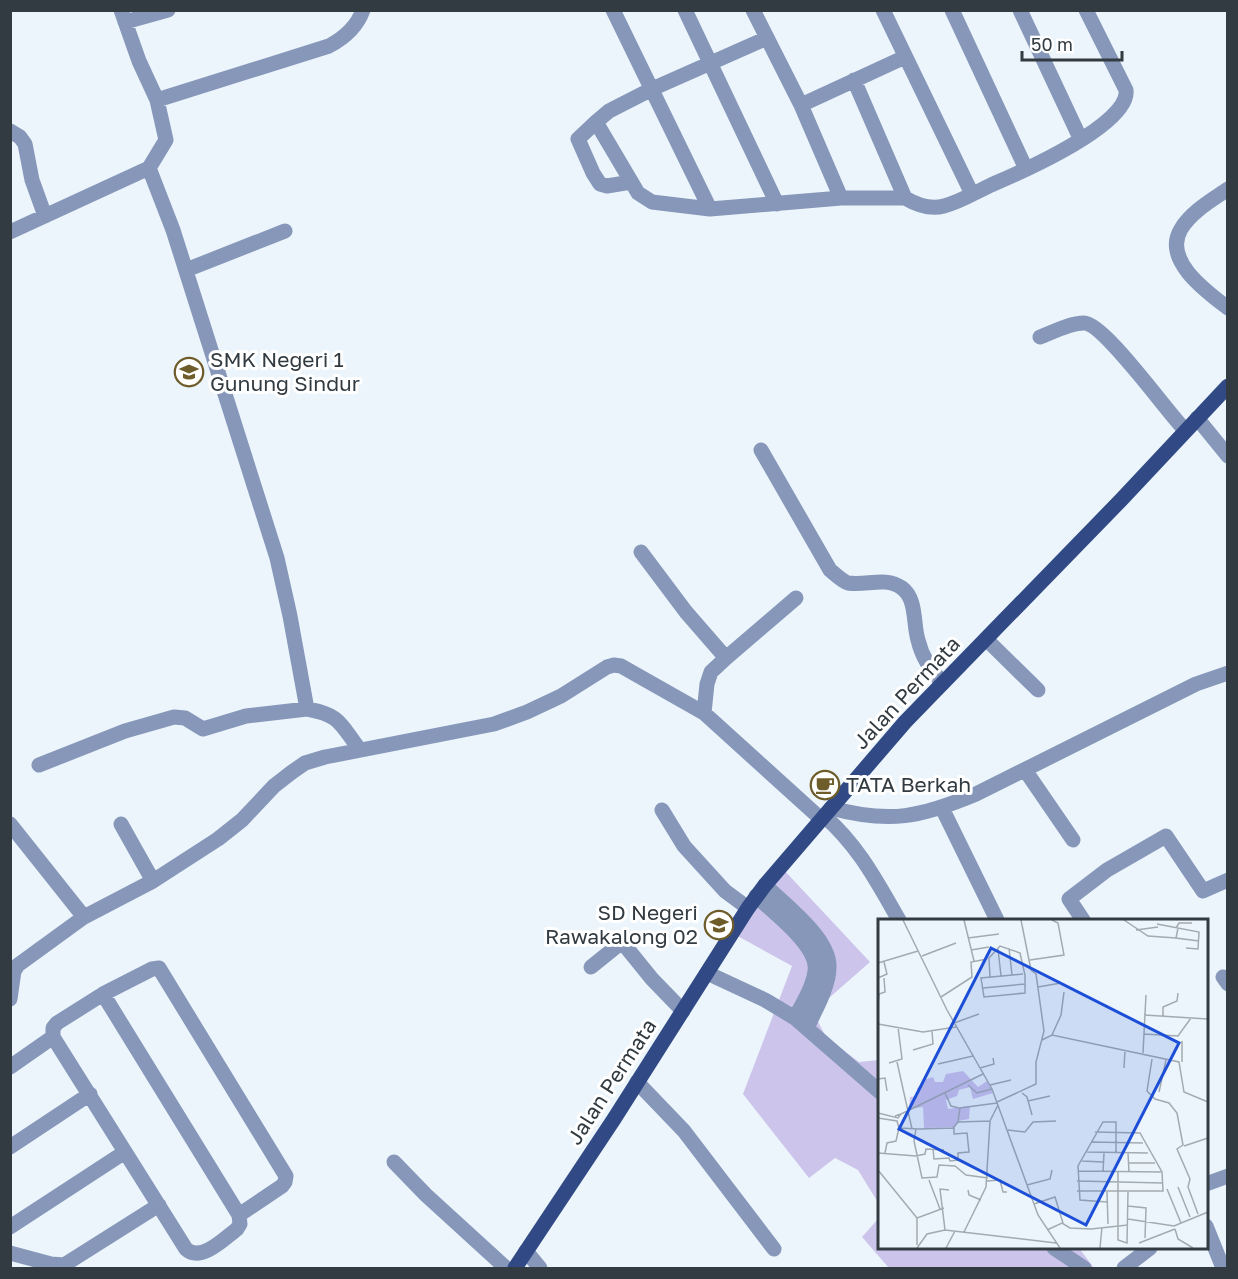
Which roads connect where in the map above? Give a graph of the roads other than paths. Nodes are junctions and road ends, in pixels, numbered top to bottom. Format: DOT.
graph roads {
  1 [pos="168,10"];
  2 [pos="363,10"];
  3 [pos="613,10"];
  4 [pos="685,10"];
  5 [pos="753,10"];
  6 [pos="883,10"];
  7 [pos="952,10"];
  8 [pos="1020,10"];
  9 [pos="1086,10"];
  10 [pos="123,16"];
  11 [pos="767,38"];
  12 [pos="905,57"];
  13 [pos="712,64"];
  14 [pos="854,80"];
  15 [pos="652,89"];
  16 [pos="157,100"];
  17 [pos="801,105"];
  18 [pos="596,122"];
  19 [pos="10,131"];
  20 [pos="1081,140"];
  21 [pos="149,168"];
  22 [pos="1026,169"];
  23 [pos="631,182"];
  24 [pos="1227,189"];
  25 [pos="972,194"];
  26 [pos="841,198"];
  27 [pos="905,198"];
  28 [pos="777,204"];
  29 [pos="710,209"];
  30 [pos="45,216"];
  31 [pos="285,231"];
  32 [pos="10,232"];
  33 [pos="186,270"];
  34 [pos="1227,308"];
  35 [pos="1040,338"];
  36 [pos="1227,386"];
  37 [pos="1197,417"];
  38 [pos="1185,430"];
  39 [pos="761,450"];
  40 [pos="1227,456"];
  41 [pos="641,552"];
  42 [pos="796,598"];
  43 [pos="986,639"];
  44 [pos="726,657"];
  45 [pos="1227,673"];
  46 [pos="943,683"];
  47 [pos="1038,690"];
  48 [pos="307,709"];
  49 [pos="705,713"];
  50 [pos="360,750"];
  51 [pos="39,765"];
  52 [pos="1024,770"];
  53 [pos="942,808"];
  54 [pos="662,810"];
  55 [pos="825,814"];
  56 [pos="10,824"];
  57 [pos="121,824"];
  58 [pos="1073,840"];
  59 [pos="1227,879"];
  60 [pos="153,881"];
  61 [pos="756,896"];
  62 [pos="84,917"];
  63 [pos="898,919"];
  64 [pos="996,919"];
  65 [pos="1082,919"];
  66 [pos="591,967"];
  67 [pos="707,973"];
  68 [pos="103,994"];
  69 [pos="10,999"];
  70 [pos="683,1011"];
  71 [pos="801,1023"];
  72 [pos="53,1037"];
  73 [pos="10,1067"];
  74 [pos="637,1082"];
  75 [pos="878,1091"];
  76 [pos="90,1094"];
  77 [pos="10,1147"];
  78 [pos="125,1152"];
  79 [pos="394,1162"];
  80 [pos="1227,1176"];
  81 [pos="1208,1183"];
  82 [pos="159,1205"];
  83 [pos="238,1215"];
  84 [pos="10,1227"];
  85 [pos="1208,1231"];
  86 [pos="774,1249"];
  87 [pos="1055,1249"];
  88 [pos="1149,1249"];
  89 [pos="526,1251"];
  90 [pos="10,1253"];
  91 [pos="198,1262"];
  92 [pos="506,1269"];
  93 [pos="515,1269"];
  94 [pos="540,1269"];
  95 [pos="1084,1269"];
  96 [pos="1124,1269"];
  97 [pos="1223,1269"];
  1 -- 10 [label="street"];
  2 -- 16 [label="street"];
  3 -- 15 [label="street"];
  4 -- 13 [label="street"];
  5 -- 11 [label="street"];
  6 -- 12 [label="street"];
  7 -- 22 [label="street"];
  8 -- 20 [label="street"];
  9 -- 20 [label="street"];
  10 -- 16 [label="street"];
  11 -- 13 [label="street"];
  11 -- 17 [label="street"];
  12 -- 14 [label="street"];
  12 -- 25 [label="street"];
  13 -- 15 [label="street"];
  13 -- 28 [label="street"];
  14 -- 17 [label="street"];
  14 -- 27 [label="street"];
  15 -- 18 [label="street"];
  15 -- 29 [label="street"];
  16 -- 21 [label="street"];
  17 -- 26 [label="street"];
  18 -- 23 [label="street"];
  18 -- 23 [label="street"];
  19 -- 30 [label="street"];
  20 -- 22 [label="street"];
  21 -- 30 [label="street"];
  21 -- 33 [label="street"];
  22 -- 25 [label="street"];
  23 -- 29 [label="street"];
  24 -- 34 [label="street"];
  25 -- 27 [label="street"];
  26 -- 27 [label="street"];
  26 -- 28 [label="street"];
  28 -- 29 [label="street"];
  30 -- 32 [label="street"];
  31 -- 33 [label="street"];
  33 -- 48 [label="street"];
  35 -- 38 [label="street"];
  36 -- 37 [label="main road, Jalan Permata"];
  37 -- 38 [label="main road, Jalan Permata"];
  37 -- 40 [label="street"];
  38 -- 43 [label="main road, Jalan Permata"];
  39 -- 46 [label="street"];
  41 -- 44 [label="street"];
  42 -- 44 [label="street"];
  43 -- 46 [label="main road, Jalan Permata"];
  43 -- 47 [label="street"];
  44 -- 49 [label="street"];
  45 -- 52 [label="street"];
  46 -- 55 [label="main road, Jalan Permata"];
  48 -- 50 [label="street"];
  48 -- 51 [label="street"];
  49 -- 50 [label="street"];
  49 -- 55 [label="street"];
  50 -- 60 [label="street"];
  52 -- 53 [label="street"];
  52 -- 58 [label="street"];
  53 -- 55 [label="street"];
  53 -- 64 [label="street"];
  54 -- 61 [label="street"];
  55 -- 61 [label="main road, Jalan Permata"];
  55 -- 63 [label="street"];
  56 -- 62 [label="street"];
  57 -- 60 [label="street"];
  59 -- 65 [label="street"];
  60 -- 62 [label="street"];
  61 -- 67 [label="main road, Jalan Permata"];
  61 -- 71 [label="street"];
  62 -- 69 [label="street"];
  66 -- 70 [label="street"];
  67 -- 70 [label="main road, Jalan Permata"];
  67 -- 71 [label="street"];
  68 -- 72 [label="street"];
  68 -- 83 [label="street"];
  68 -- 83 [label="street"];
  70 -- 74 [label="main road, Jalan Permata"];
  71 -- 75 [label="street"];
  72 -- 73 [label="street"];
  72 -- 76 [label="street"];
  74 -- 86 [label="street"];
  74 -- 89 [label="main road, Jalan Permata"];
  76 -- 77 [label="street"];
  76 -- 78 [label="street"];
  78 -- 82 [label="street"];
  78 -- 84 [label="street"];
  79 -- 92 [label="street"];
  80 -- 81 [label="street"];
  82 -- 90 [label="street"];
  82 -- 91 [label="street"];
  83 -- 91 [label="street"];
  85 -- 97 [label="street"];
  87 -- 95 [label="street"];
  88 -- 96 [label="street"];
  89 -- 93 [label="main road, Jalan Permata"];
  89 -- 94 [label="street"];
}
